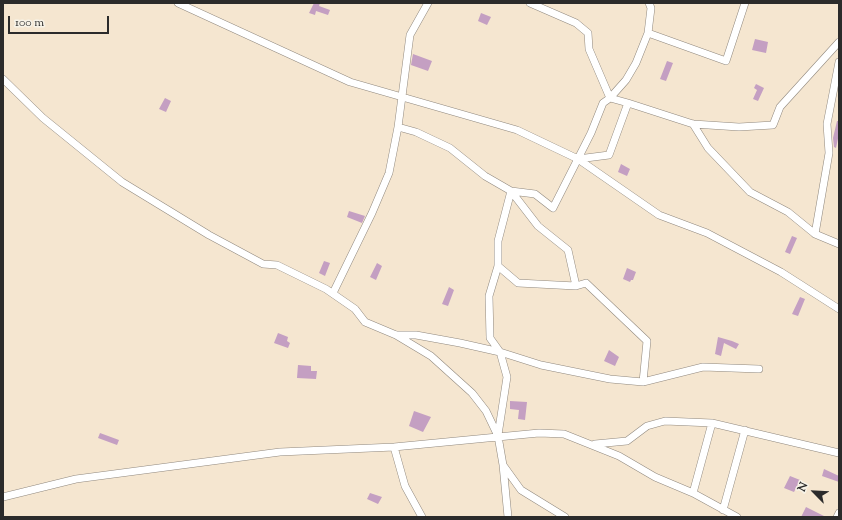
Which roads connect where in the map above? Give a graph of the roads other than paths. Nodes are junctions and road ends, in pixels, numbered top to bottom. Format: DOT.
graph roads {
  1 [pos="178,3"];
  2 [pos="428,3"];
  3 [pos="530,3"];
  4 [pos="649,3"];
  5 [pos="745,3"];
  6 [pos="648,33"];
  7 [pos="839,42"];
  8 [pos="839,62"];
  9 [pos="3,79"];
  10 [pos="402,97"];
  11 [pos="610,98"];
  12 [pos="628,104"];
  13 [pos="693,124"];
  14 [pos="398,127"];
  15 [pos="578,159"];
  16 [pos="511,191"];
  17 [pos="815,234"];
  18 [pos="839,244"];
  19 [pos="498,266"];
  20 [pos="576,286"];
  21 [pos="333,293"];
  22 [pos="839,309"];
  23 [pos="396,336"];
  24 [pos="500,352"];
  25 [pos="759,369"];
  26 [pos="643,382"];
  27 [pos="712,423"];
  28 [pos="745,430"];
  29 [pos="498,436"];
  30 [pos="593,445"];
  31 [pos="394,447"];
  32 [pos="839,453"];
  33 [pos="503,465"];
  34 [pos="693,493"];
  35 [pos="3,497"];
  36 [pos="723,510"];
  37 [pos="839,513"];
  38 [pos="422,517"];
  39 [pos="508,517"];
  40 [pos="565,517"];
  41 [pos="735,517"];
  42 [pos="837,517"];
  1 -- 10 [label="street"];
  2 -- 10 [label="street"];
  3 -- 11 [label="street"];
  4 -- 6 [label="street"];
  5 -- 6 [label="street"];
  6 -- 11 [label="street"];
  7 -- 13 [label="street"];
  8 -- 17 [label="street"];
  9 -- 21 [label="street"];
  10 -- 14 [label="street"];
  10 -- 15 [label="street"];
  11 -- 12 [label="street"];
  11 -- 15 [label="street"];
  12 -- 13 [label="street"];
  12 -- 15 [label="street"];
  13 -- 17 [label="street"];
  14 -- 16 [label="street"];
  14 -- 21 [label="street"];
  15 -- 16 [label="street"];
  15 -- 22 [label="street"];
  16 -- 19 [label="street"];
  16 -- 20 [label="street"];
  17 -- 18 [label="street"];
  19 -- 20 [label="street"];
  19 -- 24 [label="street"];
  20 -- 26 [label="street"];
  21 -- 23 [label="street"];
  23 -- 24 [label="street"];
  23 -- 29 [label="street"];
  24 -- 26 [label="street"];
  24 -- 29 [label="street"];
  25 -- 26 [label="street"];
  27 -- 28 [label="street"];
  27 -- 30 [label="street"];
  27 -- 34 [label="street"];
  28 -- 32 [label="street"];
  28 -- 36 [label="street"];
  29 -- 30 [label="street"];
  29 -- 31 [label="street"];
  29 -- 33 [label="street"];
  30 -- 34 [label="street"];
  31 -- 35 [label="street"];
  31 -- 38 [label="street"];
  33 -- 39 [label="street"];
  33 -- 40 [label="street"];
  34 -- 36 [label="street"];
  36 -- 41 [label="street"];
  37 -- 42 [label="street"];
}
